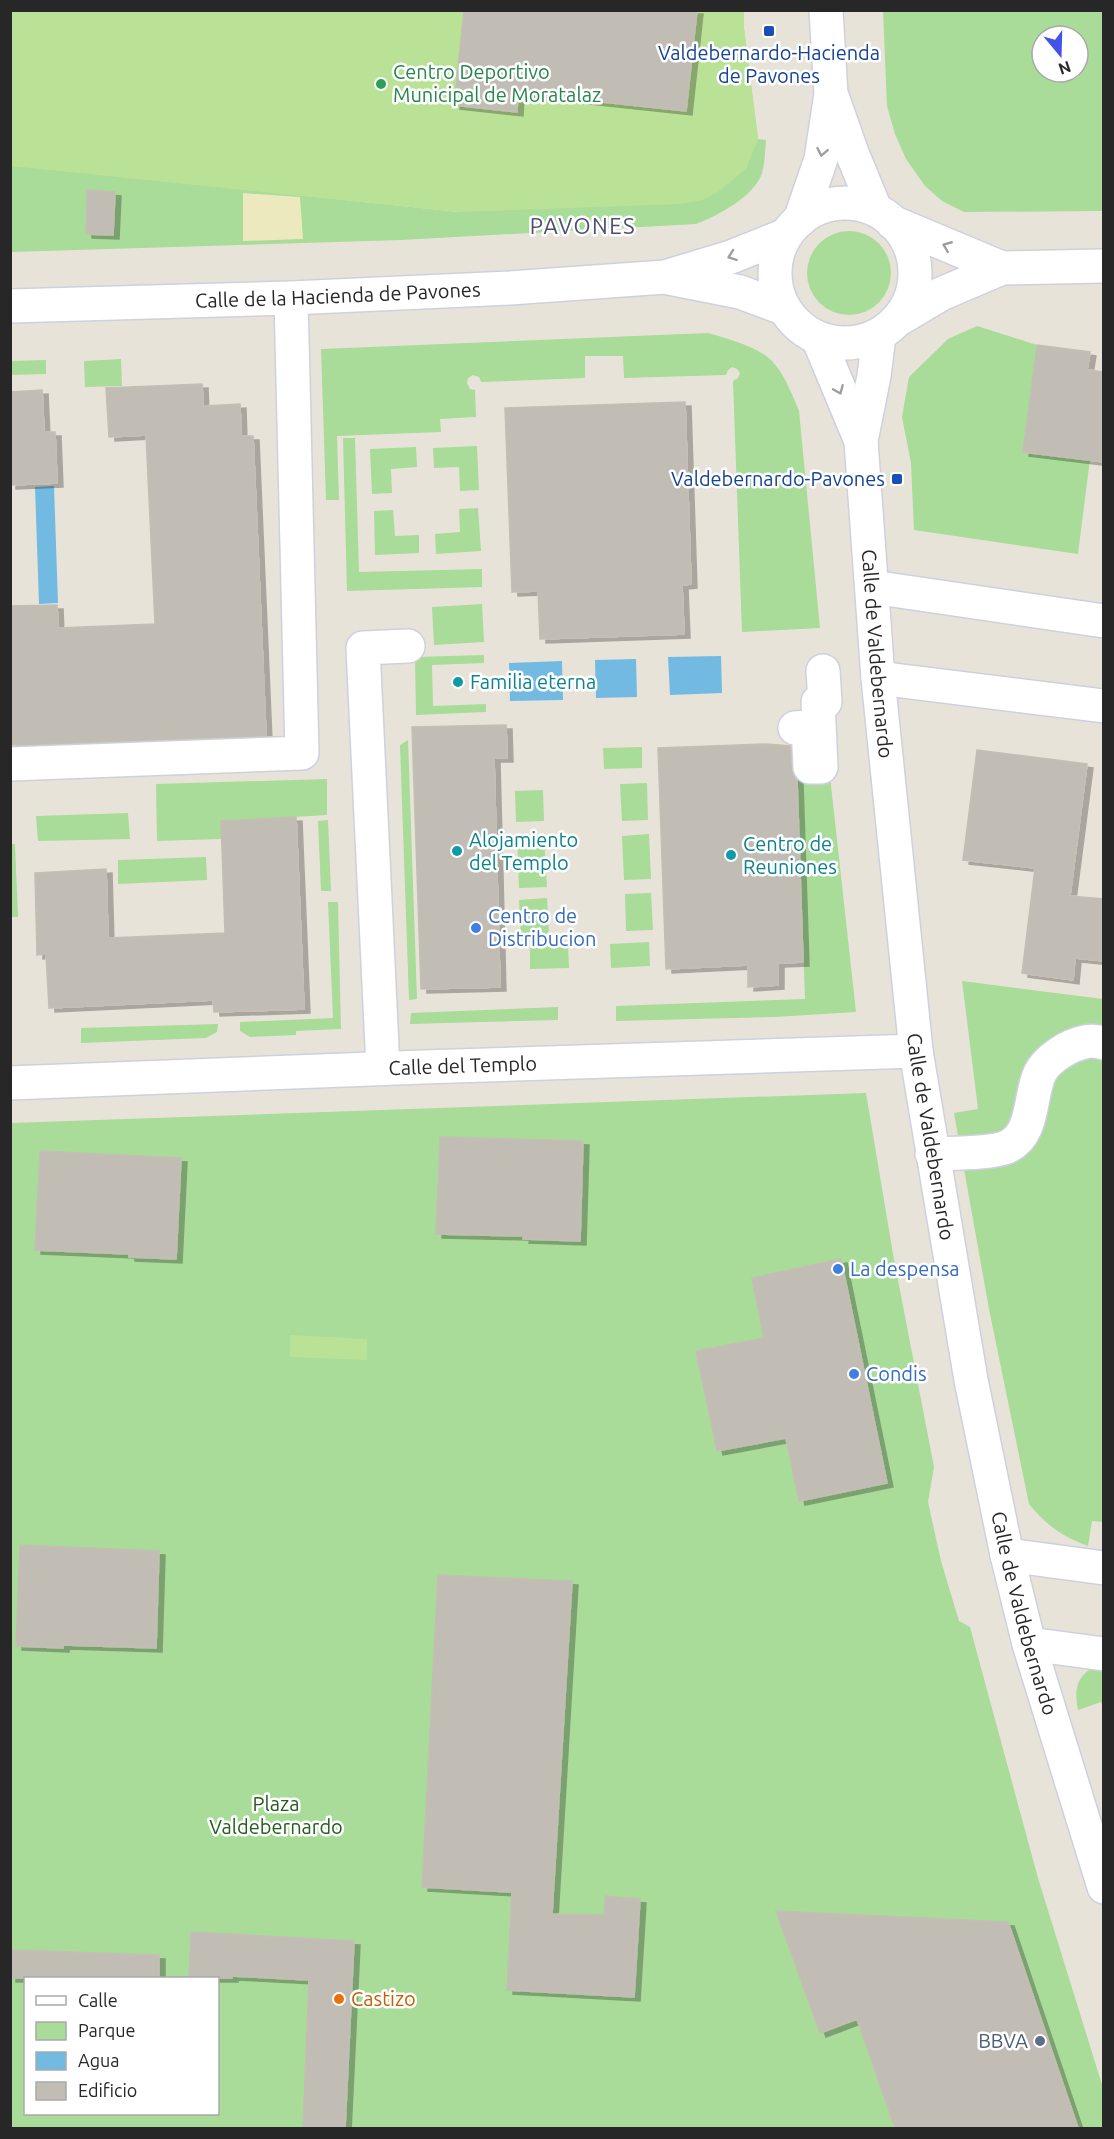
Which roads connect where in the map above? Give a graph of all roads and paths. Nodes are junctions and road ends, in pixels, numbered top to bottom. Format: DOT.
graph roads {
  1 [pos="826,10"];
  2 [pos="831,94"];
  3 [pos="884,216"];
  4 [pos="793,228"];
  5 [pos="1104,266"];
  6 [pos="1002,268"];
  7 [pos="665,278"];
  8 [pos="291,298"];
  9 [pos="10,306"];
  10 [pos="783,308"];
  11 [pos="889,327"];
  12 [pos="818,338"];
  13 [pos="861,441"];
  14 [pos="872,587"];
  15 [pos="1104,621"];
  16 [pos="408,646"];
  17 [pos="826,671"];
  18 [pos="878,678"];
  19 [pos="1104,706"];
  20 [pos="795,728"];
  21 [pos="10,764"];
  22 [pos="1104,1043"];
  23 [pos="916,1051"];
  24 [pos="383,1068"];
  25 [pos="10,1083"];
  26 [pos="932,1154"];
  27 [pos="1007,1555"];
  28 [pos="1104,1568"];
  29 [pos="1029,1644"];
  30 [pos="1104,1654"];
  31 [pos="1104,1887"];
  1 -- 2 [label="street"];
  2 -- 3 [label="street"];
  2 -- 4 [label="street, one-way"];
  3 -- 4 [label="street"];
  6 -- 3 [label="street, one-way"];
  3 -- 11 [label="street"];
  4 -- 7 [label="street, Calle de la Hacienda de Pavones, one-way"];
  4 -- 10 [label="street"];
  5 -- 6 [label="street"];
  6 -- 11 [label="street"];
  7 -- 8 [label="street, Calle de la Hacienda de Pavones"];
  7 -- 10 [label="street, Calle de la Hacienda de Pavones"];
  8 -- 9 [label="street, Calle de la Hacienda de Pavones"];
  8 -- 21 [label="street"];
  10 -- 12 [label="street"];
  11 -- 12 [label="street"];
  11 -- 13 [label="street, Calle de Valdebernardo"];
  12 -- 13 [label="street, Calle de Valdebernardo, one-way"];
  13 -- 14 [label="street, Calle de Valdebernardo"];
  14 -- 15 [label="street"];
  14 -- 18 [label="street, Calle de Valdebernardo"];
  16 -- 24 [label="street"];
  17 -- 20 [label="street"];
  18 -- 19 [label="street"];
  18 -- 23 [label="street, Calle de Valdebernardo"];
  22 -- 26 [label="street"];
  23 -- 24 [label="street, Calle del Templo"];
  23 -- 26 [label="street, Calle de Valdebernardo"];
  24 -- 25 [label="street, Calle del Templo"];
  26 -- 27 [label="street, Calle de Valdebernardo"];
  27 -- 28 [label="street"];
  27 -- 29 [label="street, Calle de Valdebernardo"];
  29 -- 30 [label="street"];
  29 -- 31 [label="street, Calle de Valdebernardo"];
}
